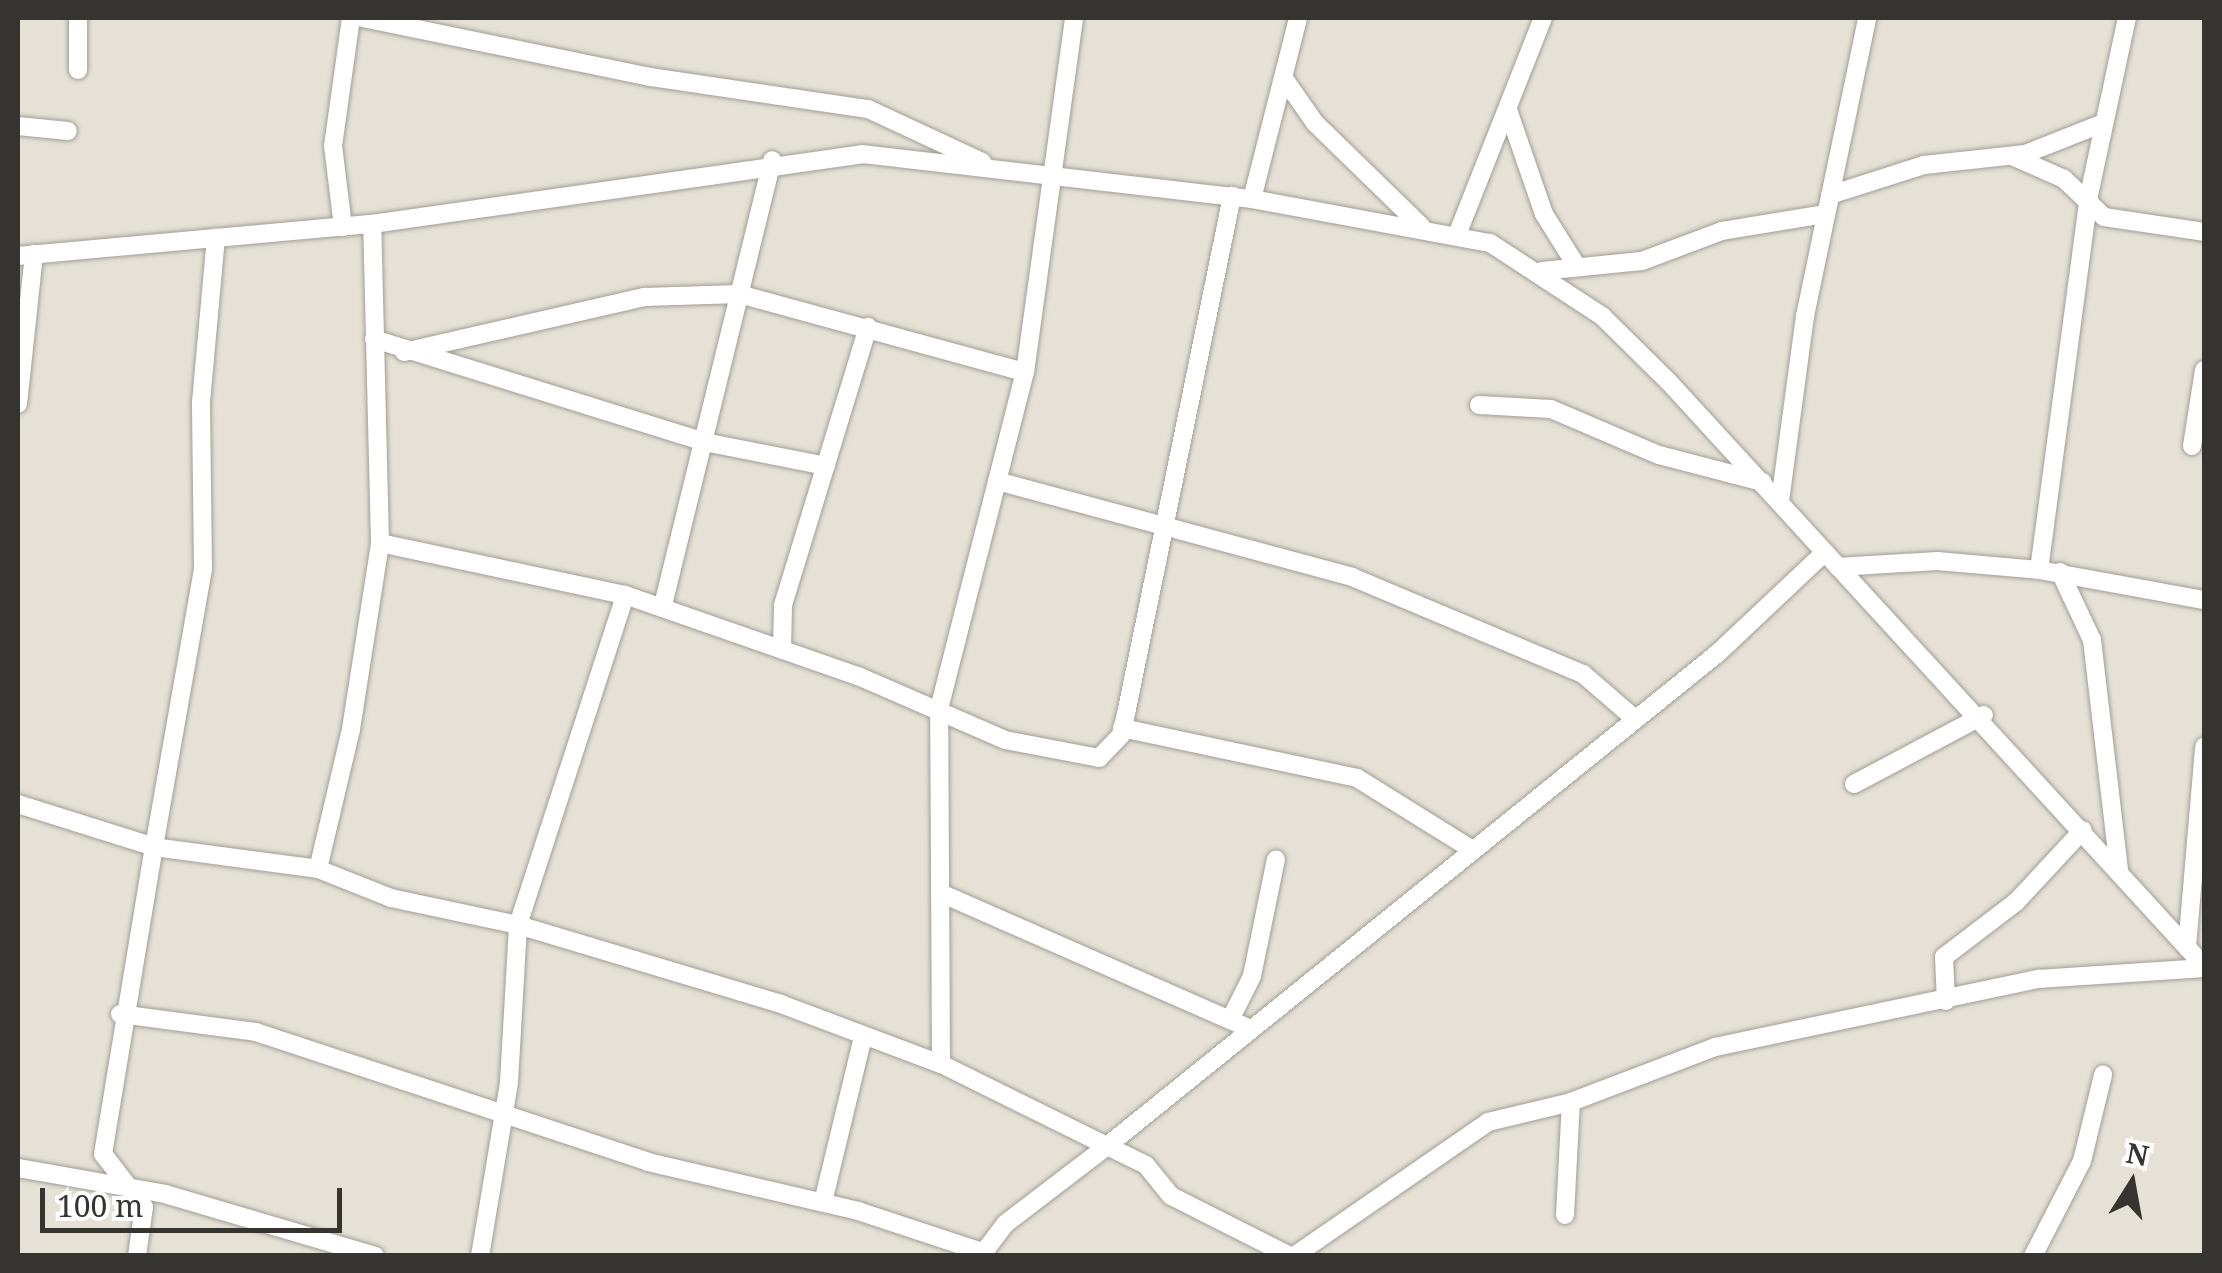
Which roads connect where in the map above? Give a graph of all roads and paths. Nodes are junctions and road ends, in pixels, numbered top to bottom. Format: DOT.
graph roads {
  1 [pos="78,18"];
  2 [pos="351,18"];
  3 [pos="364,18"];
  4 [pos="1074,18"];
  5 [pos="1298,18"];
  6 [pos="1542,18"];
  7 [pos="1866,18"];
  8 [pos="2127,18"];
  9 [pos="78,70"];
  10 [pos="1285,80"];
  11 [pos="1508,110"];
  12 [pos="2101,124"];
  13 [pos="18,126"];
  14 [pos="68,131"];
  15 [pos="2010,156"];
  16 [pos="772,160"];
  17 [pos="988,166"];
  18 [pos="1046,181"];
  19 [pos="1830,195"];
  20 [pos="1232,196"];
  21 [pos="1252,198"];
  22 [pos="2087,204"];
  23 [pos="1826,214"];
  24 [pos="372,224"];
  25 [pos="1421,226"];
  26 [pos="343,227"];
  27 [pos="2204,232"];
  28 [pos="1457,235"];
  29 [pos="216,238"];
  30 [pos="26,255"];
  31 [pos="1574,262"];
  32 [pos="1542,271"];
  33 [pos="740,294"];
  34 [pos="868,326"];
  35 [pos="374,339"];
  36 [pos="404,352"];
  37 [pos="2204,370"];
  38 [pos="1025,372"];
  39 [pos="18,404"];
  40 [pos="1479,405"];
  41 [pos="704,442"];
  42 [pos="2192,446"];
  43 [pos="826,466"];
  44 [pos="996,482"];
  45 [pos="1764,482"];
  46 [pos="1780,501"];
  47 [pos="1168,532"];
  48 [pos="380,542"];
  49 [pos="1824,552"];
  50 [pos="1838,567"];
  51 [pos="2039,570"];
  52 [pos="2060,572"];
  53 [pos="625,595"];
  54 [pos="2204,600"];
  55 [pos="663,605"];
  56 [pos="782,650"];
  57 [pos="939,709"];
  58 [pos="1984,715"];
  59 [pos="1635,719"];
  60 [pos="1122,728"];
  61 [pos="2204,747"];
  62 [pos="1854,784"];
  63 [pos="18,804"];
  64 [pos="2082,830"];
  65 [pos="154,846"];
  66 [pos="1471,849"];
  67 [pos="1276,858"];
  68 [pos="318,870"];
  69 [pos="2119,871"];
  70 [pos="944,894"];
  71 [pos="518,925"];
  72 [pos="2188,947"];
  73 [pos="2204,967"];
  74 [pos="1946,1001"];
  75 [pos="120,1014"];
  76 [pos="1230,1020"];
  77 [pos="1248,1028"];
  78 [pos="862,1038"];
  79 [pos="941,1064"];
  80 [pos="2103,1076"];
  81 [pos="1571,1102"];
  82 [pos="502,1111"];
  83 [pos="1107,1146"];
  84 [pos="18,1168"];
  85 [pos="124,1186"];
  86 [pos="823,1202"];
  87 [pos="1565,1215"];
  88 [pos="328,1249"];
  89 [pos="989,1252"];
  90 [pos="137,1256"];
  91 [pos="376,1256"];
  92 [pos="480,1256"];
  93 [pos="1292,1256"];
  94 [pos="2034,1256"];
  1 -- 9 [label="street"];
  2 -- 26 [label="street"];
  3 -- 17 [label="street"];
  4 -- 18 [label="street"];
  5 -- 10 [label="street"];
  6 -- 11 [label="street"];
  7 -- 19 [label="street"];
  8 -- 12 [label="street"];
  10 -- 21 [label="street"];
  10 -- 25 [label="street"];
  11 -- 28 [label="street"];
  11 -- 31 [label="street"];
  12 -- 15 [label="street"];
  12 -- 22 [label="street"];
  13 -- 14 [label="street"];
  15 -- 19 [label="street"];
  15 -- 22 [label="street"];
  16 -- 17 [label="street"];
  16 -- 24 [label="street"];
  16 -- 33 [label="street"];
  17 -- 18 [label="street"];
  18 -- 20 [label="street"];
  18 -- 38 [label="street"];
  19 -- 23 [label="street"];
  20 -- 21 [label="street"];
  20 -- 47 [label="street"];
  21 -- 25 [label="street"];
  22 -- 27 [label="street"];
  22 -- 51 [label="street"];
  23 -- 31 [label="street"];
  23 -- 46 [label="street"];
  24 -- 26 [label="street"];
  24 -- 35 [label="street"];
  25 -- 28 [label="street"];
  26 -- 29 [label="street"];
  28 -- 32 [label="street"];
  29 -- 30 [label="street"];
  29 -- 65 [label="street"];
  30 -- 39 [label="street"];
  31 -- 32 [label="street"];
  32 -- 45 [label="street"];
  33 -- 34 [label="street"];
  33 -- 36 [label="street"];
  33 -- 41 [label="street"];
  34 -- 38 [label="street"];
  34 -- 43 [label="street"];
  35 -- 36 [label="street"];
  35 -- 48 [label="street"];
  36 -- 41 [label="street"];
  37 -- 42 [label="street"];
  38 -- 44 [label="street"];
  40 -- 45 [label="street"];
  41 -- 43 [label="street"];
  41 -- 55 [label="street"];
  43 -- 56 [label="street"];
  44 -- 47 [label="street"];
  44 -- 57 [label="street"];
  45 -- 46 [label="street"];
  46 -- 49 [label="street"];
  47 -- 59 [label="street"];
  47 -- 60 [label="street"];
  48 -- 53 [label="street"];
  48 -- 68 [label="street"];
  49 -- 50 [label="street"];
  49 -- 59 [label="street"];
  50 -- 51 [label="street"];
  50 -- 58 [label="street"];
  51 -- 52 [label="street"];
  52 -- 54 [label="street"];
  52 -- 69 [label="street"];
  53 -- 55 [label="street"];
  53 -- 71 [label="street"];
  55 -- 56 [label="street"];
  56 -- 57 [label="street"];
  57 -- 60 [label="street"];
  57 -- 70 [label="street"];
  58 -- 62 [label="street"];
  58 -- 64 [label="street"];
  59 -- 66 [label="street"];
  60 -- 66 [label="street"];
  61 -- 72 [label="street"];
  63 -- 65 [label="street"];
  64 -- 69 [label="street"];
  64 -- 74 [label="street"];
  65 -- 68 [label="street"];
  65 -- 75 [label="street"];
  66 -- 77 [label="street"];
  67 -- 76 [label="street"];
  68 -- 71 [label="street"];
  69 -- 72 [label="street"];
  70 -- 76 [label="street"];
  70 -- 79 [label="street"];
  71 -- 78 [label="street"];
  71 -- 82 [label="street"];
  72 -- 73 [label="street"];
  73 -- 74 [label="street"];
  74 -- 81 [label="street"];
  75 -- 82 [label="street"];
  75 -- 85 [label="street"];
  76 -- 77 [label="street"];
  77 -- 83 [label="street"];
  78 -- 79 [label="street"];
  78 -- 86 [label="street"];
  79 -- 83 [label="street"];
  80 -- 94 [label="street"];
  81 -- 87 [label="street"];
  81 -- 93 [label="street"];
  82 -- 86 [label="street"];
  82 -- 92 [label="street"];
  83 -- 89 [label="street"];
  83 -- 93 [label="street"];
  84 -- 85 [label="street"];
  85 -- 88 [label="street"];
  85 -- 90 [label="street"];
  86 -- 89 [label="street"];
  88 -- 91 [label="street"];
}
